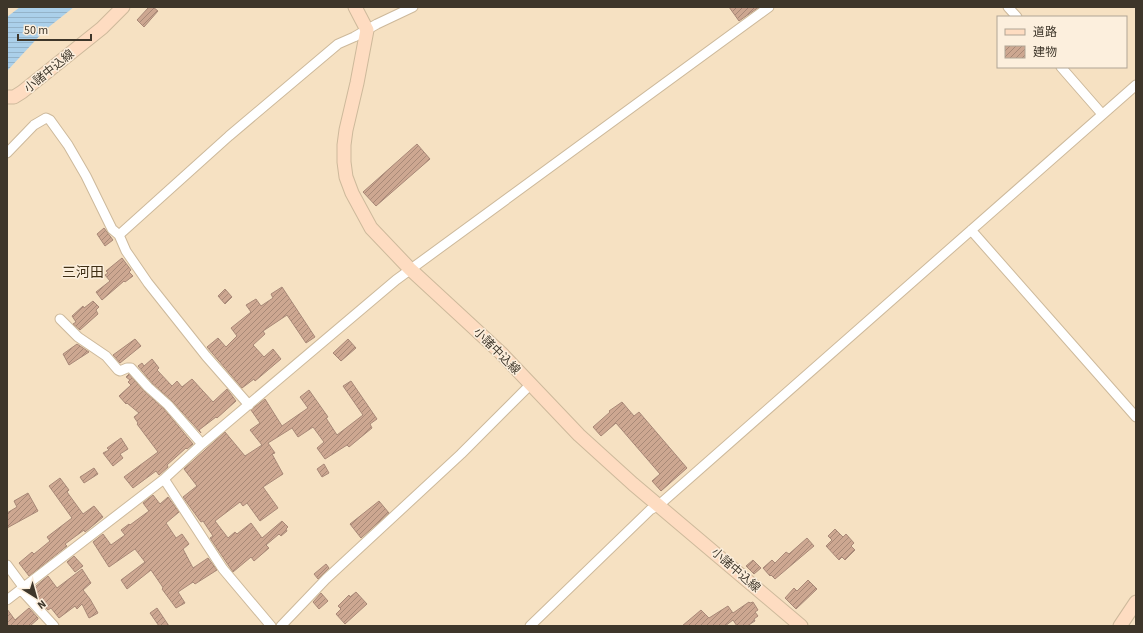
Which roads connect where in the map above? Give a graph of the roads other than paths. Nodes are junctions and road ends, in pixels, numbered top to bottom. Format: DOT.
graph roads {
  1 [pos="124,7"];
  2 [pos="355,7"];
  3 [pos="413,7"];
  4 [pos="769,7"];
  5 [pos="1008,7"];
  6 [pos="1016,16"];
  7 [pos="367,30"];
  8 [pos="1062,68"];
  9 [pos="1136,85"];
  10 [pos="7,97"];
  11 [pos="1102,114"];
  12 [pos="7,153"];
  13 [pos="971,230"];
  14 [pos="119,235"];
  15 [pos="410,269"];
  16 [pos="60,319"];
  17 [pos="530,385"];
  18 [pos="249,405"];
  19 [pos="1136,417"];
  20 [pos="202,444"];
  21 [pos="164,479"];
  22 [pos="659,505"];
  23 [pos="7,565"];
  24 [pos="24,588"];
  25 [pos="7,600"];
  26 [pos="1136,602"];
  27 [pos="54,626"];
  28 [pos="271,626"];
  29 [pos="281,626"];
  30 [pos="530,626"];
  31 [pos="800,626"];
  32 [pos="1120,626"];
  1 -- 10 [label="main road, 小諸中込線"];
  2 -- 7 [label="main road"];
  3 -- 7 [label="street"];
  4 -- 15 [label="street"];
  5 -- 6 [label="street"];
  7 -- 14 [label="street"];
  7 -- 15 [label="main road, 小諸中込線"];
  8 -- 11 [label="street"];
  9 -- 11 [label="street"];
  11 -- 13 [label="street"];
  12 -- 14 [label="street"];
  13 -- 19 [label="street"];
  13 -- 22 [label="street"];
  14 -- 18 [label="street"];
  15 -- 17 [label="main road, 小諸中込線"];
  15 -- 18 [label="street"];
  16 -- 20 [label="street"];
  17 -- 22 [label="main road, 小諸中込線"];
  17 -- 29 [label="street"];
  18 -- 20 [label="street"];
  20 -- 21 [label="street"];
  21 -- 24 [label="street"];
  21 -- 28 [label="street"];
  22 -- 30 [label="street"];
  22 -- 31 [label="main road, 小諸中込線"];
  23 -- 24 [label="street"];
  24 -- 25 [label="street"];
  24 -- 27 [label="street"];
  26 -- 32 [label="main road"];
}
